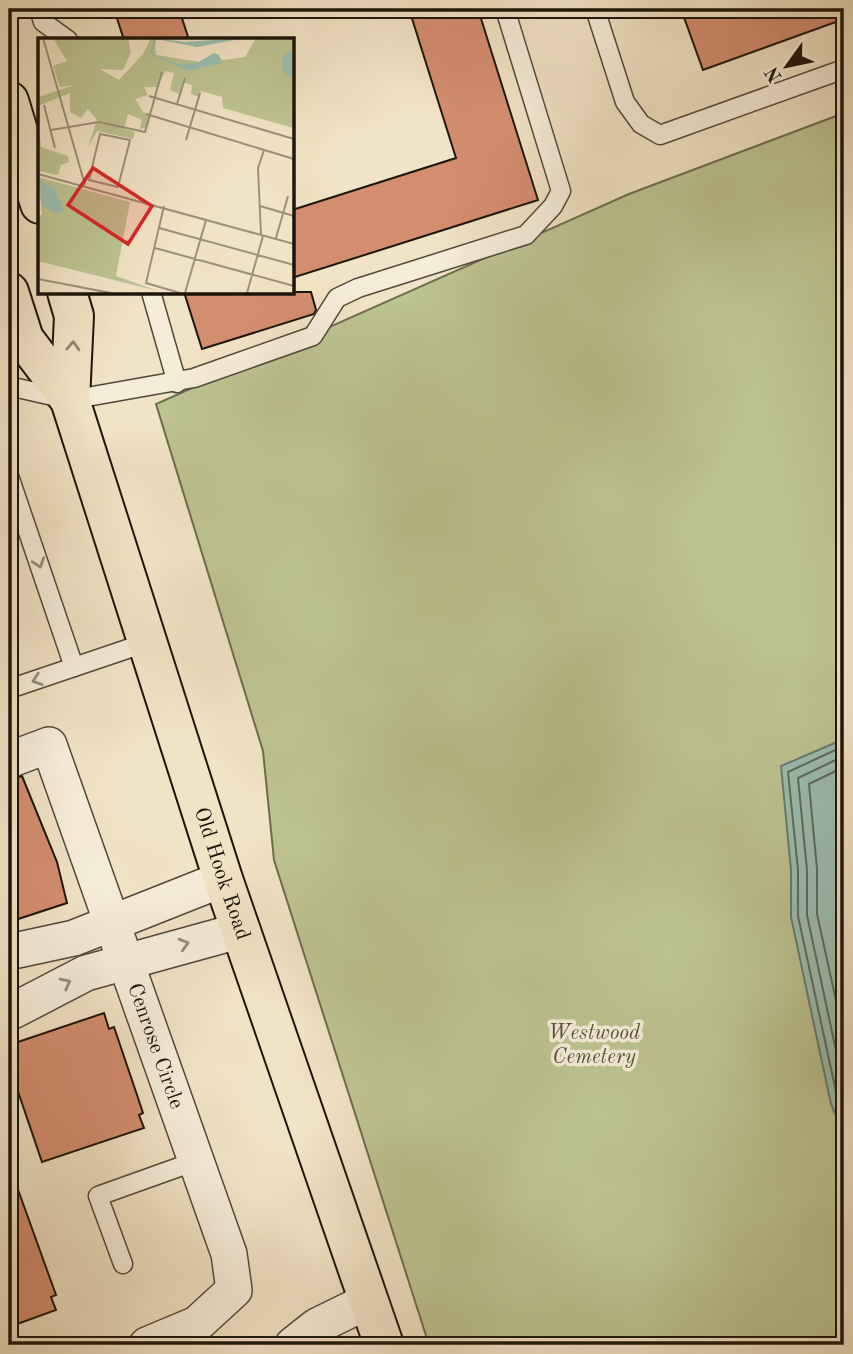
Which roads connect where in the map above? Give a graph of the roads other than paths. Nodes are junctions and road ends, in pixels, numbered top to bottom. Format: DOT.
graph roads {
  1 [pos="39,9"];
  2 [pos="505,9"];
  3 [pos="595,9"];
  4 [pos="65,38"];
  5 [pos="844,69"];
  6 [pos="9,101"];
  7 [pos="38,197"];
  8 [pos="9,292"];
  9 [pos="68,294"];
  10 [pos="152,294"];
  11 [pos="177,383"];
  12 [pos="9,386"];
  13 [pos="70,400"];
  14 [pos="9,476"];
  15 [pos="148,642"];
  16 [pos="74,667"];
  17 [pos="9,689"];
  18 [pos="9,760"];
  19 [pos="223,879"];
  20 [pos="112,923"];
  21 [pos="242,930"];
  22 [pos="9,952"];
  23 [pos="125,962"];
  24 [pos="9,1013"];
  25 [pos="196,1161"];
  26 [pos="123,1264"];
  27 [pos="369,1301"];
  28 [pos="147,1345"];
  29 [pos="293,1345"];
  30 [pos="384,1345"];
  1 -- 4 [label="lane"];
  2 -- 11 [label="lane"];
  3 -- 5 [label="lane"];
  6 -- 7 [label="main road"];
  8 -- 13 [label="main road, Old Hook Road"];
  13 -- 9 [label="main road, Old Hook Road, one-way"];
  10 -- 11 [label="lane"];
  11 -- 13 [label="lane"];
  12 -- 13 [label="lane"];
  13 -- 15 [label="main road, Old Hook Road"];
  14 -- 16 [label="lane, one-way"];
  15 -- 16 [label="lane"];
  15 -- 19 [label="main road, Old Hook Road"];
  16 -- 17 [label="lane, one-way"];
  18 -- 20 [label="street, Cenrose Circle"];
  19 -- 20 [label="street"];
  19 -- 21 [label="main road, Old Hook Road"];
  20 -- 22 [label="street"];
  20 -- 23 [label="street, Cenrose Circle"];
  23 -- 21 [label="street, one-way"];
  21 -- 27 [label="main road, Old Hook Road"];
  24 -- 23 [label="street, one-way"];
  23 -- 25 [label="street, Cenrose Circle"];
  25 -- 26 [label="lane"];
  25 -- 28 [label="street, Cenrose Circle"];
  27 -- 29 [label="street"];
  27 -- 30 [label="main road, Old Hook Road"];
}
